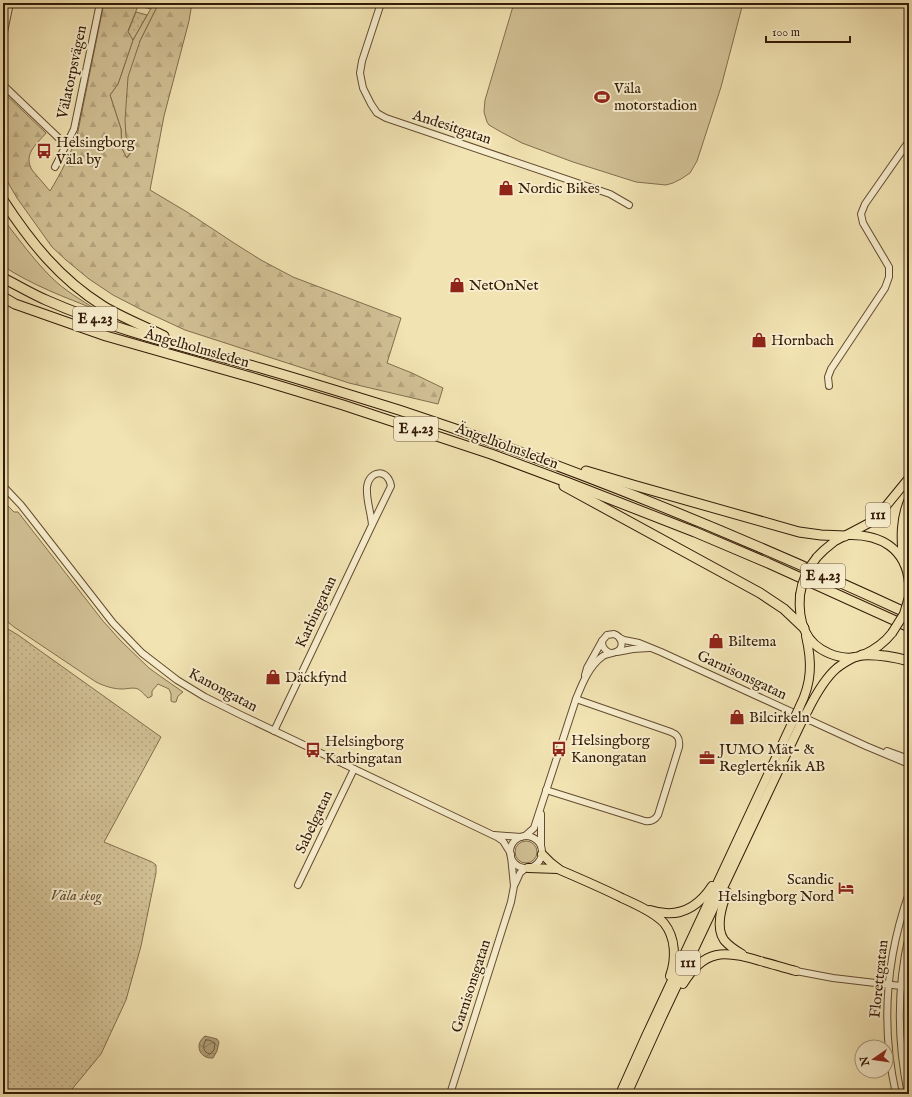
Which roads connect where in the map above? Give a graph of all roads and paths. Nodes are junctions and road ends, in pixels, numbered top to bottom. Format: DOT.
graph roads {
  1 [pos="10,3"];
  2 [pos="100,3"];
  3 [pos="381,3"];
  4 [pos="3,36"];
  5 [pos="3,84"];
  6 [pos="909,141"];
  7 [pos="66,145"];
  8 [pos="55,167"];
  9 [pos="3,200"];
  10 [pos="629,205"];
  11 [pos="3,278"];
  12 [pos="3,292"];
  13 [pos="3,297"];
  14 [pos="37,311"];
  15 [pos="191,349"];
  16 [pos="829,386"];
  17 [pos="514,450"];
  18 [pos="533,470"];
  19 [pos="909,478"];
  20 [pos="3,486"];
  21 [pos="909,499"];
  22 [pos="372,525"];
  23 [pos="846,535"];
  24 [pos="906,565"];
  25 [pos="909,583"];
  26 [pos="909,596"];
  27 [pos="909,614"];
  28 [pos="909,627"];
  29 [pos="805,629"];
  30 [pos="620,638"];
  31 [pos="602,641"];
  32 [pos="650,648"];
  33 [pos="617,652"];
  34 [pos="610,653"];
  35 [pos="859,656"];
  36 [pos="909,662"];
  37 [pos="584,681"];
  38 [pos="576,699"];
  39 [pos="804,708"];
  40 [pos="798,721"];
  41 [pos="274,731"];
  42 [pos="866,746"];
  43 [pos="909,758"];
  44 [pos="909,764"];
  45 [pos="354,769"];
  46 [pos="546,790"];
  47 [pos="542,804"];
  48 [pos="750,832"];
  49 [pos="492,835"];
  50 [pos="523,837"];
  51 [pos="732,850"];
  52 [pos="541,852"];
  53 [pos="511,855"];
  54 [pos="527,868"];
  55 [pos="560,870"];
  56 [pos="298,885"];
  57 [pos="514,886"];
  58 [pos="909,893"];
  59 [pos="640,907"];
  60 [pos="909,935"];
  61 [pos="746,956"];
  62 [pos="796,971"];
  63 [pos="888,985"];
  64 [pos="901,986"];
  65 [pos="662,1017"];
  66 [pos="646,1036"];
  67 [pos="450,1094"];
  68 [pos="620,1094"];
  69 [pos="627,1094"];
  70 [pos="896,1094"];
  71 [pos="908,1094"];
  1 -- 4 [label="street"];
  2 -- 7 [label="street, Välatorpsvägen"];
  3 -- 10 [label="street, Andesitgatan"];
  5 -- 7 [label="street"];
  6 -- 16 [label="street"];
  7 -- 8 [label="street, Välatorpsvägen"];
  9 -- 15 [label="highway"];
  11 -- 15 [label="highway, E 4.23"];
  12 -- 14 [label="highway, E 4.23"];
  13 -- 14 [label="highway"];
  14 -- 18 [label="highway, Ängelholmsleden / E 4.23"];
  15 -- 17 [label="highway, Ängelholmsleden / E 4.23"];
  17 -- 23 [label="highway"];
  17 -- 27 [label="highway, Ängelholmsleden / E 4.23"];
  18 -- 28 [label="highway, Ängelholmsleden / E 4.23"];
  18 -- 29 [label="highway"];
  19 -- 23 [label="main road, 111"];
  20 -- 41 [label="street, Kanongatan"];
  21 -- 24 [label="main road, 111"];
  22 -- 22 [label="street, Karbingatan"];
  22 -- 41 [label="street, Karbingatan"];
  23 -- 24 [label="main road"];
  23 -- 29 [label="main road, 111, bridge"];
  24 -- 25 [label="main road, 111"];
  26 -- 35 [label="main road, 111, bridge"];
  29 -- 35 [label="main road"];
  29 -- 39 [label="main road, 111"];
  30 -- 31 [label="street, Garnisonsgatan"];
  30 -- 32 [label="street, Garnisonsgatan"];
  30 -- 33 [label="street"];
  31 -- 34 [label="street"];
  31 -- 37 [label="street, Garnisonsgatan"];
  32 -- 33 [label="street, Garnisonsgatan"];
  32 -- 42 [label="street, Garnisonsgatan"];
  33 -- 34 [label="street, Garnisonsgatan"];
  34 -- 37 [label="street, Garnisonsgatan"];
  35 -- 36 [label="highway"];
  35 -- 39 [label="main road, 111"];
  37 -- 38 [label="street, Garnisonsgatan"];
  38 -- 46 [label="street, Garnisonsgatan"];
  38 -- 46 [label="street"];
  39 -- 40 [label="main road, 111, bridge"];
  40 -- 48 [label="main road, 111"];
  40 -- 51 [label="main road, 111"];
  41 -- 45 [label="street, Kanongatan"];
  42 -- 43 [label="street, Garnisonsgatan"];
  42 -- 44 [label="street, Garnisonsgatan"];
  45 -- 49 [label="street, Kanongatan"];
  45 -- 56 [label="street, Sabelgatan"];
  46 -- 47 [label="street, Garnisonsgatan"];
  47 -- 50 [label="street, Garnisonsgatan"];
  47 -- 52 [label="street, Garnisonsgatan"];
  48 -- 61 [label="main road"];
  48 -- 65 [label="main road, 111"];
  49 -- 50 [label="street, Kanongatan"];
  49 -- 53 [label="street, Kanongatan"];
  50 -- 52 [label="street"];
  50 -- 53 [label="street"];
  51 -- 59 [label="main road"];
  51 -- 66 [label="main road, 111"];
  52 -- 54 [label="street"];
  52 -- 55 [label="main road"];
  53 -- 54 [label="street"];
  53 -- 57 [label="street, Garnisonsgatan"];
  54 -- 55 [label="main road"];
  54 -- 57 [label="street, Garnisonsgatan"];
  55 -- 59 [label="main road"];
  57 -- 67 [label="street, Garnisonsgatan"];
  58 -- 63 [label="street, Florettgatan"];
  59 -- 66 [label="main road"];
  60 -- 64 [label="street, Florettgatan"];
  61 -- 62 [label="main road"];
  61 -- 65 [label="main road"];
  62 -- 63 [label="street"];
  63 -- 64 [label="street"];
  63 -- 70 [label="street, Florettgatan"];
  64 -- 71 [label="street, Florettgatan"];
  65 -- 69 [label="main road, 111"];
  66 -- 68 [label="main road, 111"];
}
